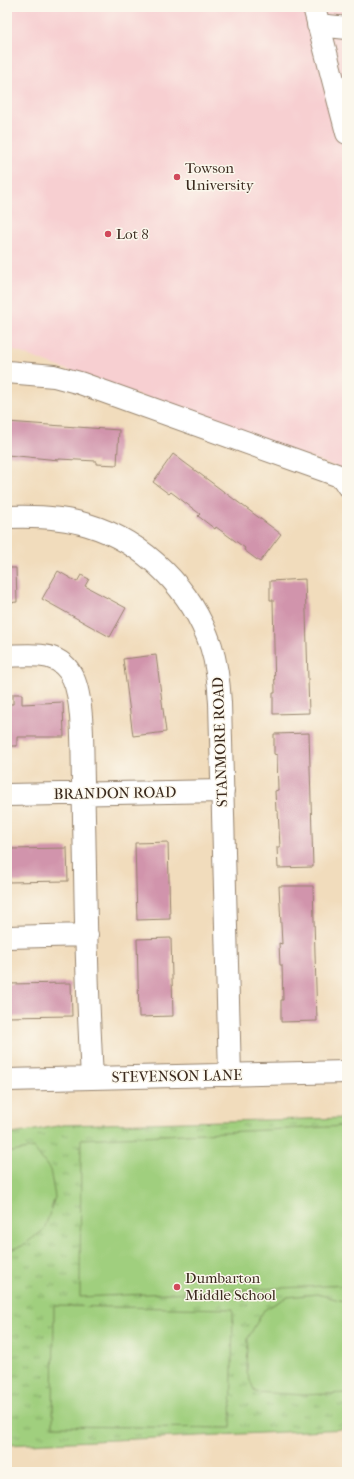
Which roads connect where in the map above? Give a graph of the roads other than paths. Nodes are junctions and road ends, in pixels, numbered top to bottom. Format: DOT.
graph roads {
  1 [pos="316,16"];
  2 [pos="347,28"];
  3 [pos="347,133"];
  4 [pos="7,372"];
  5 [pos="347,485"];
  6 [pos="7,517"];
  7 [pos="7,656"];
  8 [pos="223,791"];
  9 [pos="83,793"];
  10 [pos="7,795"];
  11 [pos="87,935"];
  12 [pos="7,937"];
  13 [pos="347,1072"];
  14 [pos="230,1075"];
  15 [pos="92,1078"];
  16 [pos="7,1080"];
  1 -- 2 [label="street"];
  1 -- 3 [label="street"];
  4 -- 5 [label="street"];
  6 -- 8 [label="street, STANMORE ROAD"];
  7 -- 9 [label="street"];
  8 -- 9 [label="street, BRANDON ROAD"];
  8 -- 14 [label="street, STANMORE ROAD"];
  9 -- 10 [label="street, BRANDON ROAD"];
  9 -- 11 [label="street"];
  11 -- 12 [label="street"];
  11 -- 15 [label="street"];
  13 -- 14 [label="street, STEVENSON LANE"];
  14 -- 15 [label="street, STEVENSON LANE"];
  15 -- 16 [label="street, STEVENSON LANE"];
}
